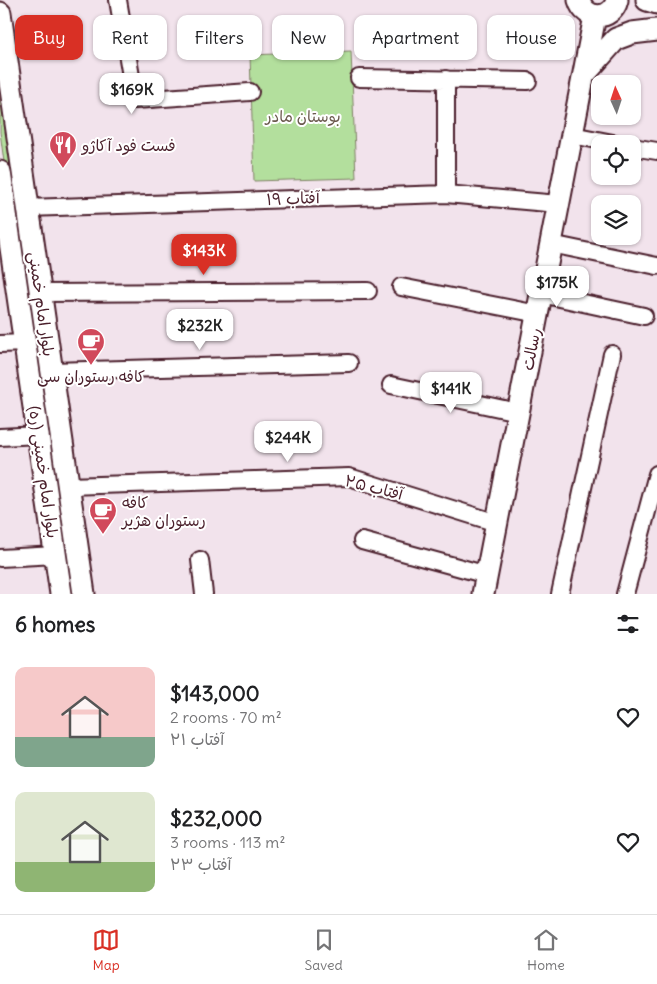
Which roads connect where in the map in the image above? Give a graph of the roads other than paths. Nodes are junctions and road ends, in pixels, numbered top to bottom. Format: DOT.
graph roads {
  1 [pos="9,0"];
  2 [pos="118,0"];
  3 [pos="647,0"];
  4 [pos="657,3"];
  5 [pos="592,6"];
  6 [pos="0,12"];
  7 [pos="657,26"];
  8 [pos="657,30"];
  9 [pos="584,75"];
  10 [pos="359,78"];
  11 [pos="446,79"];
  12 [pos="528,81"];
  13 [pos="250,92"];
  14 [pos="572,135"];
  15 [pos="591,139"];
  16 [pos="641,148"];
  17 [pos="657,151"];
  18 [pos="0,172"];
  19 [pos="446,194"];
  20 [pos="559,204"];
  21 [pos="27,208"];
  22 [pos="551,244"];
  23 [pos="657,266"];
  24 [pos="401,287"];
  25 [pos="368,291"];
  26 [pos="40,293"];
  27 [pos="539,304"];
  28 [pos="644,316"];
  29 [pos="25,343"];
  30 [pos="0,344"];
  31 [pos="612,354"];
  32 [pos="349,363"];
  33 [pos="51,370"];
  34 [pos="391,385"];
  35 [pos="518,412"];
  36 [pos="39,435"];
  37 [pos="0,437"];
  38 [pos="657,474"];
  39 [pos="68,486"];
  40 [pos="497,523"];
  41 [pos="362,541"];
  42 [pos="56,555"];
  43 [pos="0,558"];
  44 [pos="200,560"];
  45 [pos="485,584"];
  46 [pos="62,594"];
  47 [pos="84,594"];
  48 [pos="204,594"];
  49 [pos="560,594"];
  50 [pos="625,594"];
  1 -- 6 [label="main road"];
  2 -- 13 [label="street"];
  3 -- 4 [label="main road"];
  5 -- 7 [label="main road"];
  5 -- 9 [label="main road, رسالت"];
  6 -- 21 [label="main road, بلوار امام خمینی"];
  8 -- 9 [label="main road"];
  9 -- 14 [label="main road, رسالت"];
  10 -- 11 [label="street"];
  11 -- 12 [label="street"];
  11 -- 19 [label="street"];
  14 -- 15 [label="street"];
  14 -- 20 [label="main road, رسالت"];
  16 -- 17 [label="street"];
  18 -- 29 [label="main road, بلوار امام خمینی (ره)"];
  19 -- 20 [label="street, آفتاب ۱۹"];
  19 -- 21 [label="street, آفتاب ۱۹"];
  20 -- 22 [label="main road, رسالت"];
  21 -- 26 [label="main road, بلوار امام خمینی"];
  22 -- 23 [label="street"];
  22 -- 27 [label="main road, رسالت"];
  24 -- 27 [label="street"];
  25 -- 26 [label="street"];
  26 -- 33 [label="main road, بلوار امام خمینی"];
  27 -- 28 [label="street"];
  27 -- 35 [label="main road, رسالت"];
  29 -- 30 [label="street"];
  29 -- 36 [label="main road, بلوار امام خمینی (ره)"];
  31 -- 49 [label="street"];
  32 -- 33 [label="street"];
  33 -- 39 [label="main road, بلوار امام خمینی"];
  34 -- 35 [label="street"];
  35 -- 40 [label="main road, رسالت"];
  36 -- 37 [label="street"];
  36 -- 42 [label="main road, بلوار امام خمینی (ره)"];
  38 -- 50 [label="street"];
  39 -- 40 [label="street, آفتاب ۲۵"];
  39 -- 47 [label="main road, بلوار امام خمینی"];
  40 -- 45 [label="main road, رسالت"];
  41 -- 45 [label="street"];
  42 -- 43 [label="street"];
  42 -- 46 [label="main road, بلوار امام خمینی (ره)"];
  44 -- 48 [label="street"];
}
